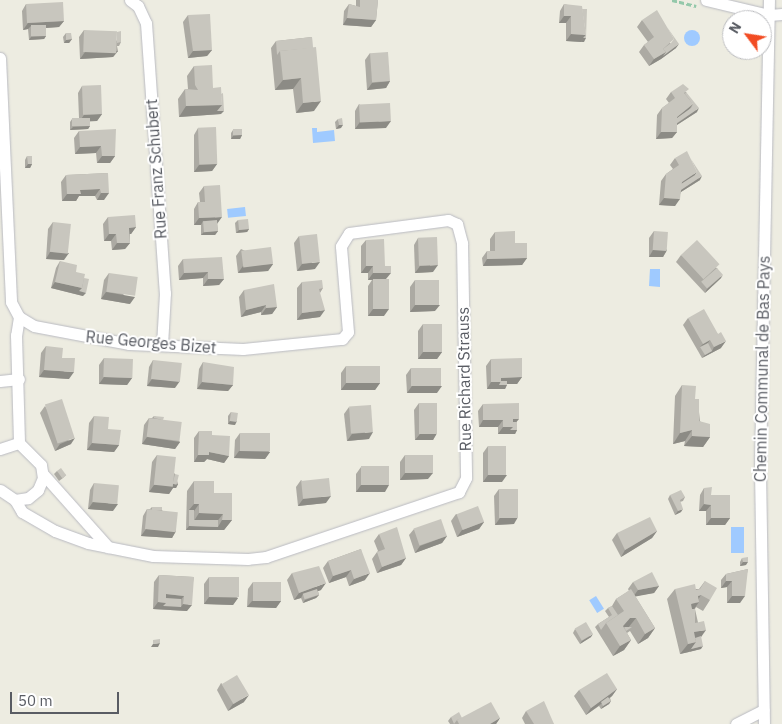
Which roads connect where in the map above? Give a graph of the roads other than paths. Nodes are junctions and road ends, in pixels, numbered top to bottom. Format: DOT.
graph roads {
  1 [pos="130,0"];
  2 [pos="706,0"];
  3 [pos="748,10"];
  4 [pos="0,58"];
  5 [pos="768,60"];
  6 [pos="19,317"];
  7 [pos="162,345"];
  8 [pos="243,349"];
  9 [pos="19,379"];
  10 [pos="0,381"];
  11 [pos="19,443"];
  12 [pos="0,449"];
  13 [pos="42,474"];
  14 [pos="0,490"];
  15 [pos="15,500"];
  16 [pos="108,547"];
  17 [pos="764,710"];
  18 [pos="736,724"];
  19 [pos="764,724"];
  1 -- 7 [label="street, Rue Franz Schubert"];
  2 -- 3 [label="street"];
  4 -- 6 [label="street"];
  5 -- 17 [label="street, Chemin Communal de Bas Pays"];
  6 -- 7 [label="street, Rue Georges Bizet"];
  6 -- 9 [label="street"];
  7 -- 8 [label="street, Rue Georges Bizet"];
  8 -- 16 [label="street, Rue Richard Strauss"];
  9 -- 10 [label="street"];
  9 -- 11 [label="street"];
  11 -- 12 [label="street"];
  11 -- 13 [label="street"];
  13 -- 15 [label="street"];
  13 -- 16 [label="street"];
  14 -- 15 [label="street, Rue Richard Strauss"];
  15 -- 16 [label="street, Rue Richard Strauss"];
  17 -- 18 [label="street"];
  17 -- 19 [label="street, Chemin Communal de Bas Pays"];
}
